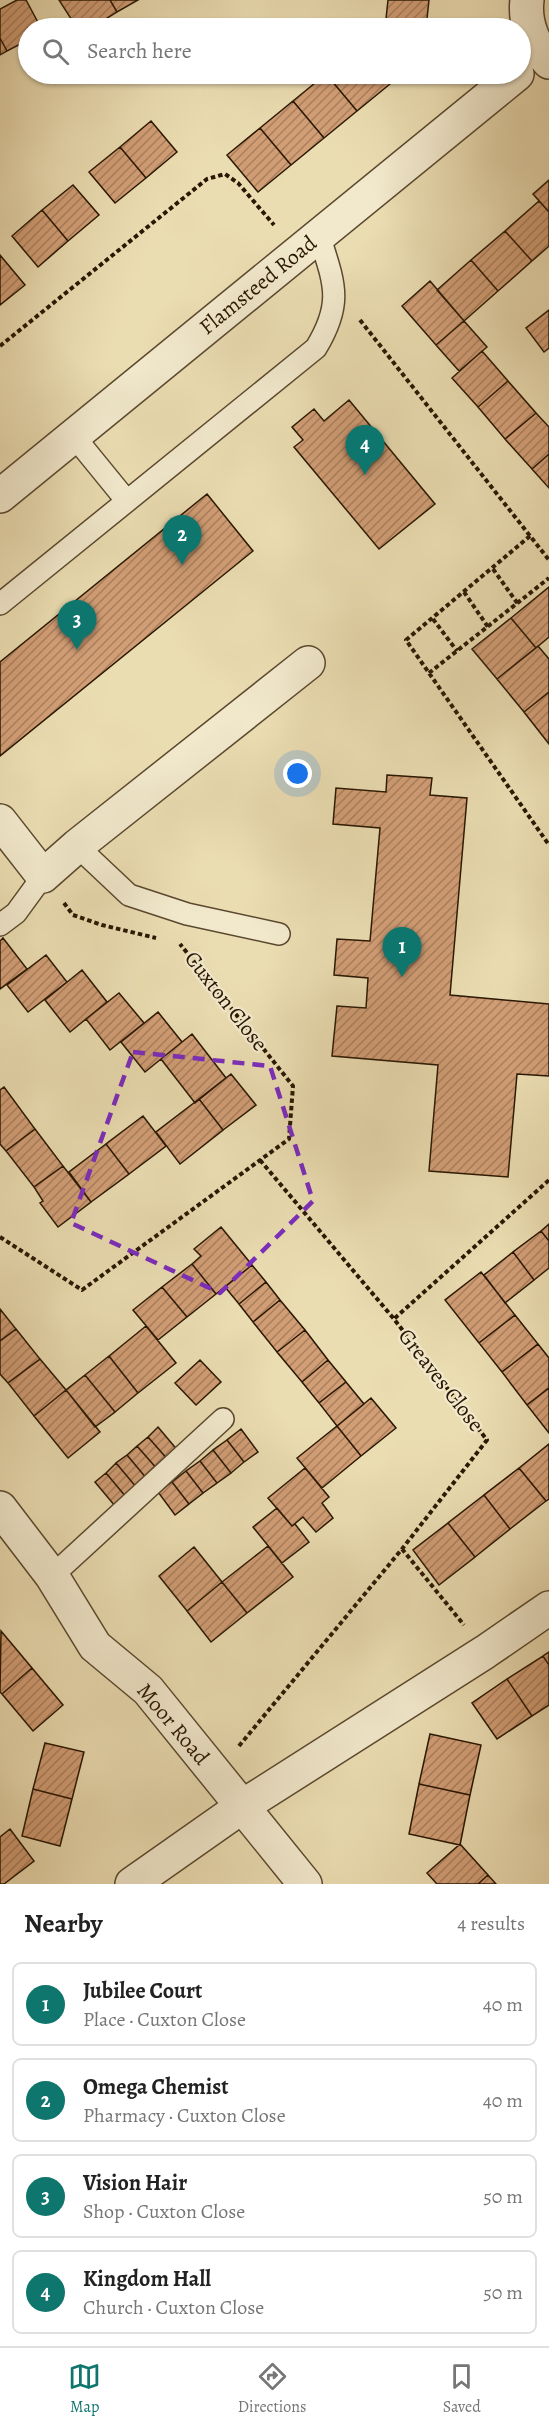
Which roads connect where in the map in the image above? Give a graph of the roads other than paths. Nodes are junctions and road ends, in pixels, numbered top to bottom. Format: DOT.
graph roads {
  1 [pos="527,0"];
  2 [pos="528,18"];
  3 [pos="531,35"];
  4 [pos="532,65"];
  5 [pos="508,84"];
  6 [pos="308,244"];
  7 [pos="73,435"];
  8 [pos="0,496"];
  9 [pos="126,500"];
  10 [pos="0,604"];
  11 [pos="308,663"];
  12 [pos="0,821"];
  13 [pos="77,846"];
  14 [pos="43,876"];
  15 [pos="0,924"];
  16 [pos="279,934"];
  17 [pos="223,1419"];
  18 [pos="0,1508"];
  19 [pos="52,1576"];
  20 [pos="549,1608"];
  21 [pos="243,1806"];
  22 [pos="132,1884"];
  23 [pos="305,1884"];
  1 -- 2 [label="street"];
  3 -- 4 [label="street"];
  5 -- 6 [label="street, Flamsteed Road"];
  6 -- 7 [label="street, Flamsteed Road"];
  6 -- 9 [label="lane"];
  7 -- 8 [label="street, Flamsteed Road"];
  7 -- 9 [label="lane"];
  9 -- 10 [label="lane"];
  11 -- 13 [label="street"];
  12 -- 14 [label="street"];
  13 -- 14 [label="street"];
  13 -- 16 [label="lane"];
  14 -- 15 [label="lane"];
  17 -- 19 [label="lane"];
  18 -- 19 [label="street, Moor Road"];
  19 -- 21 [label="street, Moor Road"];
  20 -- 21 [label="street"];
  21 -- 22 [label="street"];
  21 -- 23 [label="street, Moor Road"];
}
